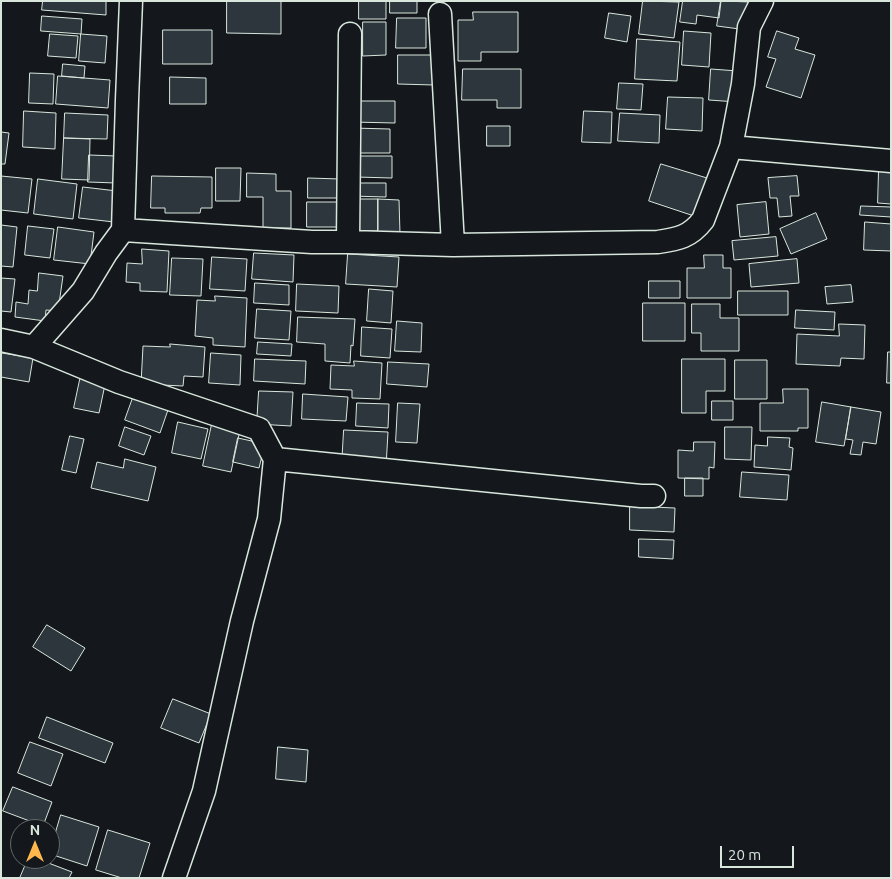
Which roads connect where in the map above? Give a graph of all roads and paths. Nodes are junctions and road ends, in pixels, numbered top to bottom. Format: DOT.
graph roads {
  1 [pos="131,1"];
  2 [pos="762,1"];
  3 [pos="440,14"];
  4 [pos="350,34"];
  5 [pos="731,147"];
  6 [pos="891,161"];
  7 [pos="124,230"];
  8 [pos="348,242"];
  9 [pos="453,245"];
  10 [pos="1,340"];
  11 [pos="34,347"];
  12 [pos="275,460"];
  13 [pos="654,496"];
  14 [pos="174,878"];
  1 -- 7 [label="street"];
  2 -- 5 [label="street"];
  3 -- 9 [label="street"];
  4 -- 8 [label="street"];
  5 -- 6 [label="street"];
  5 -- 9 [label="street"];
  7 -- 8 [label="street"];
  7 -- 11 [label="street"];
  8 -- 9 [label="street"];
  10 -- 11 [label="street"];
  11 -- 12 [label="street"];
  12 -- 13 [label="street"];
  12 -- 14 [label="street"];
}
